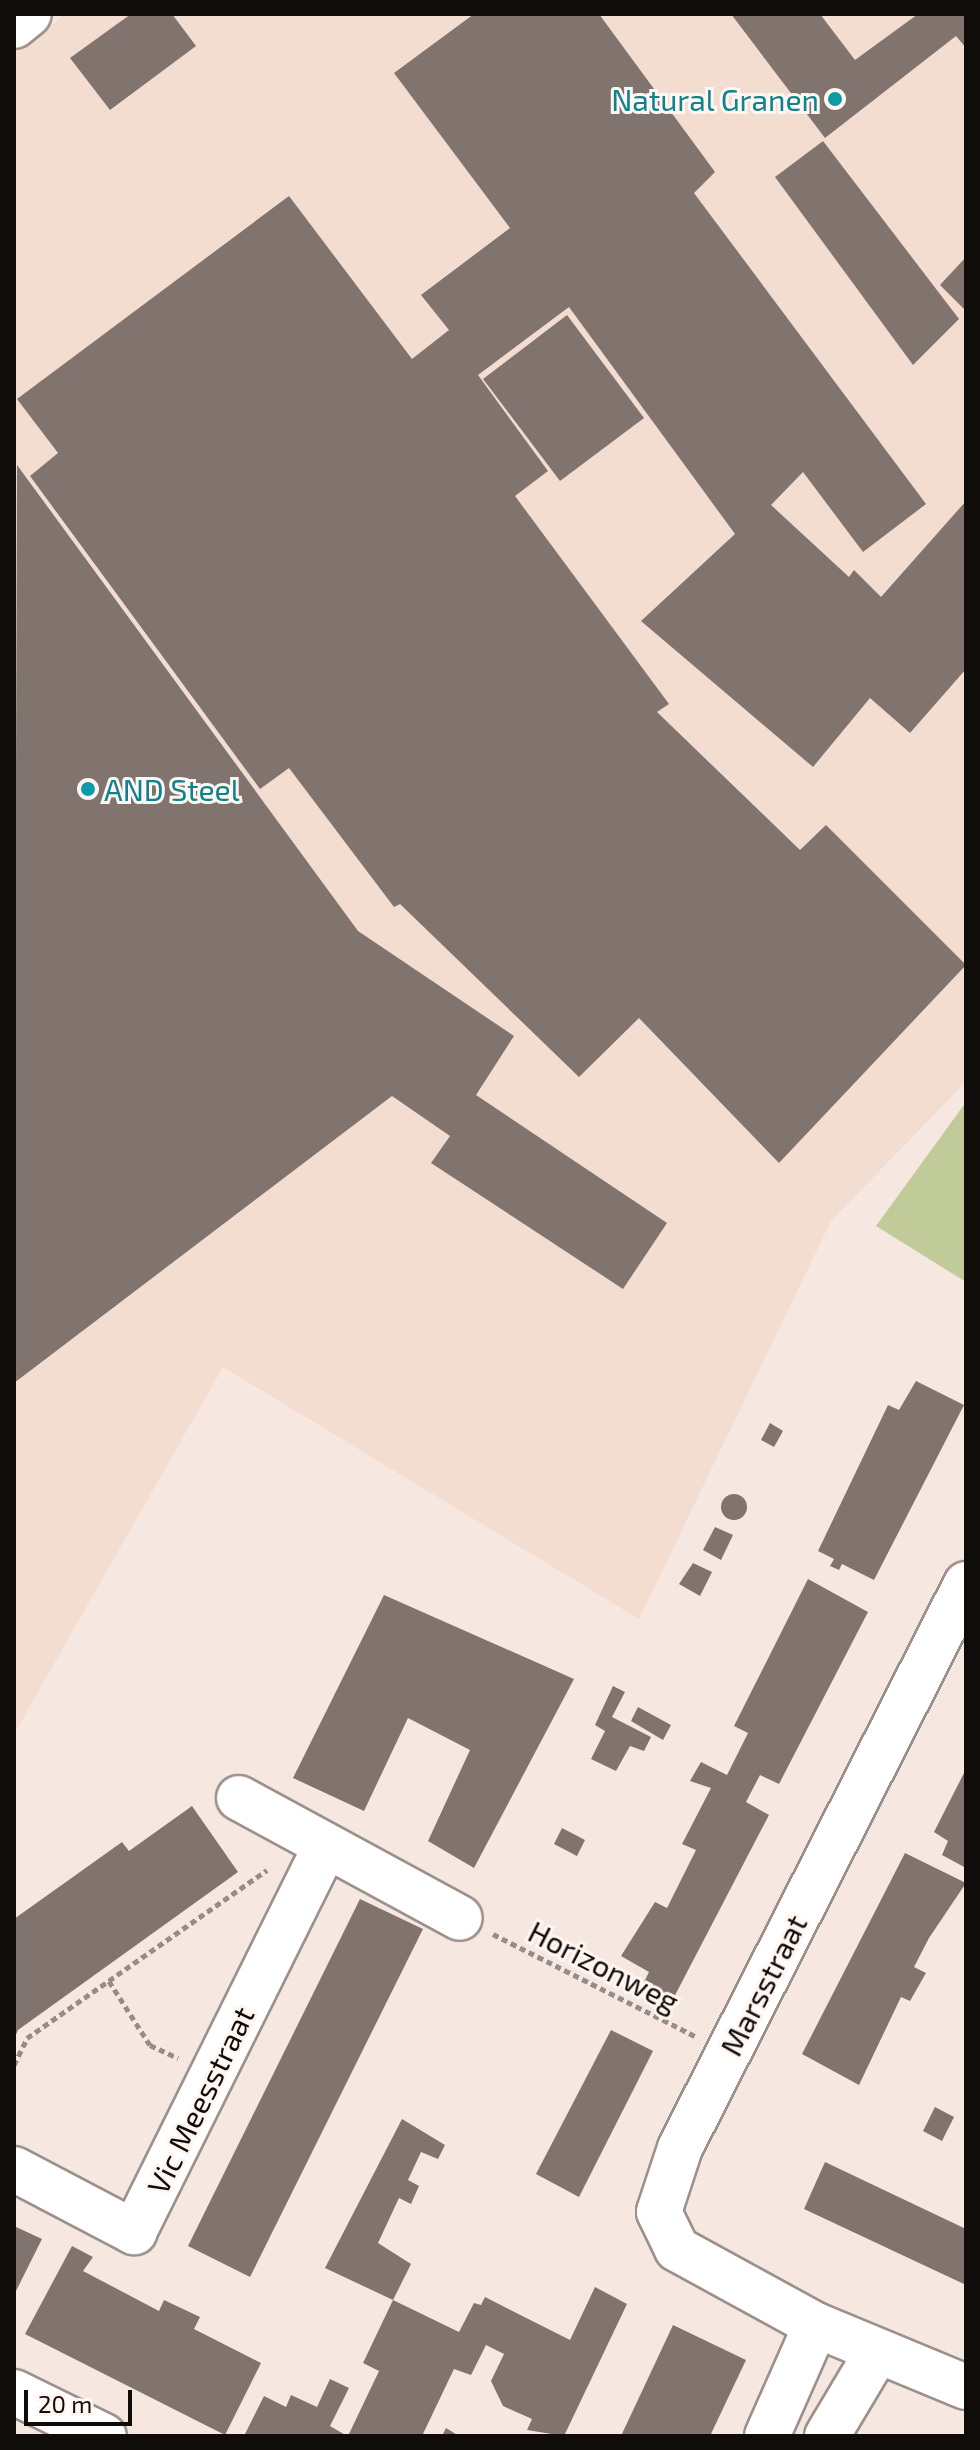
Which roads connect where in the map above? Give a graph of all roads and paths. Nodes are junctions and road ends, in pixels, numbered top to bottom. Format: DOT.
graph roads {
  1 [pos="29,14"];
  2 [pos="14,26"];
  3 [pos="966,1584"];
  4 [pos="239,1798"];
  5 [pos="319,1842"];
  6 [pos="460,1918"];
  7 [pos="109,1981"];
  8 [pos="728,2054"];
  9 [pos="14,2065"];
  10 [pos="212,2075"];
  11 [pos="14,2169"];
  12 [pos="816,2325"];
  13 [pos="877,2352"];
  14 [pos="966,2387"];
  15 [pos="14,2392"];
  16 [pos="104,2436"];
  17 [pos="767,2436"];
  18 [pos="827,2436"];
  1 -- 2 [label="street"];
  3 -- 8 [label="street, Marsstraat"];
  4 -- 5 [label="street"];
  5 -- 6 [label="street"];
  5 -- 7 [label="path"];
  5 -- 10 [label="street, Vic Meesstraat"];
  6 -- 8 [label="path, Horizonweg"];
  7 -- 9 [label="path"];
  7 -- 10 [label="path"];
  8 -- 12 [label="street, Marsstraat"];
  10 -- 11 [label="street, Vic Meesstraat"];
  12 -- 13 [label="street, Marsstraat"];
  12 -- 17 [label="street"];
  13 -- 14 [label="street, Marsstraat"];
  13 -- 18 [label="street"];
  15 -- 16 [label="street"];
}
